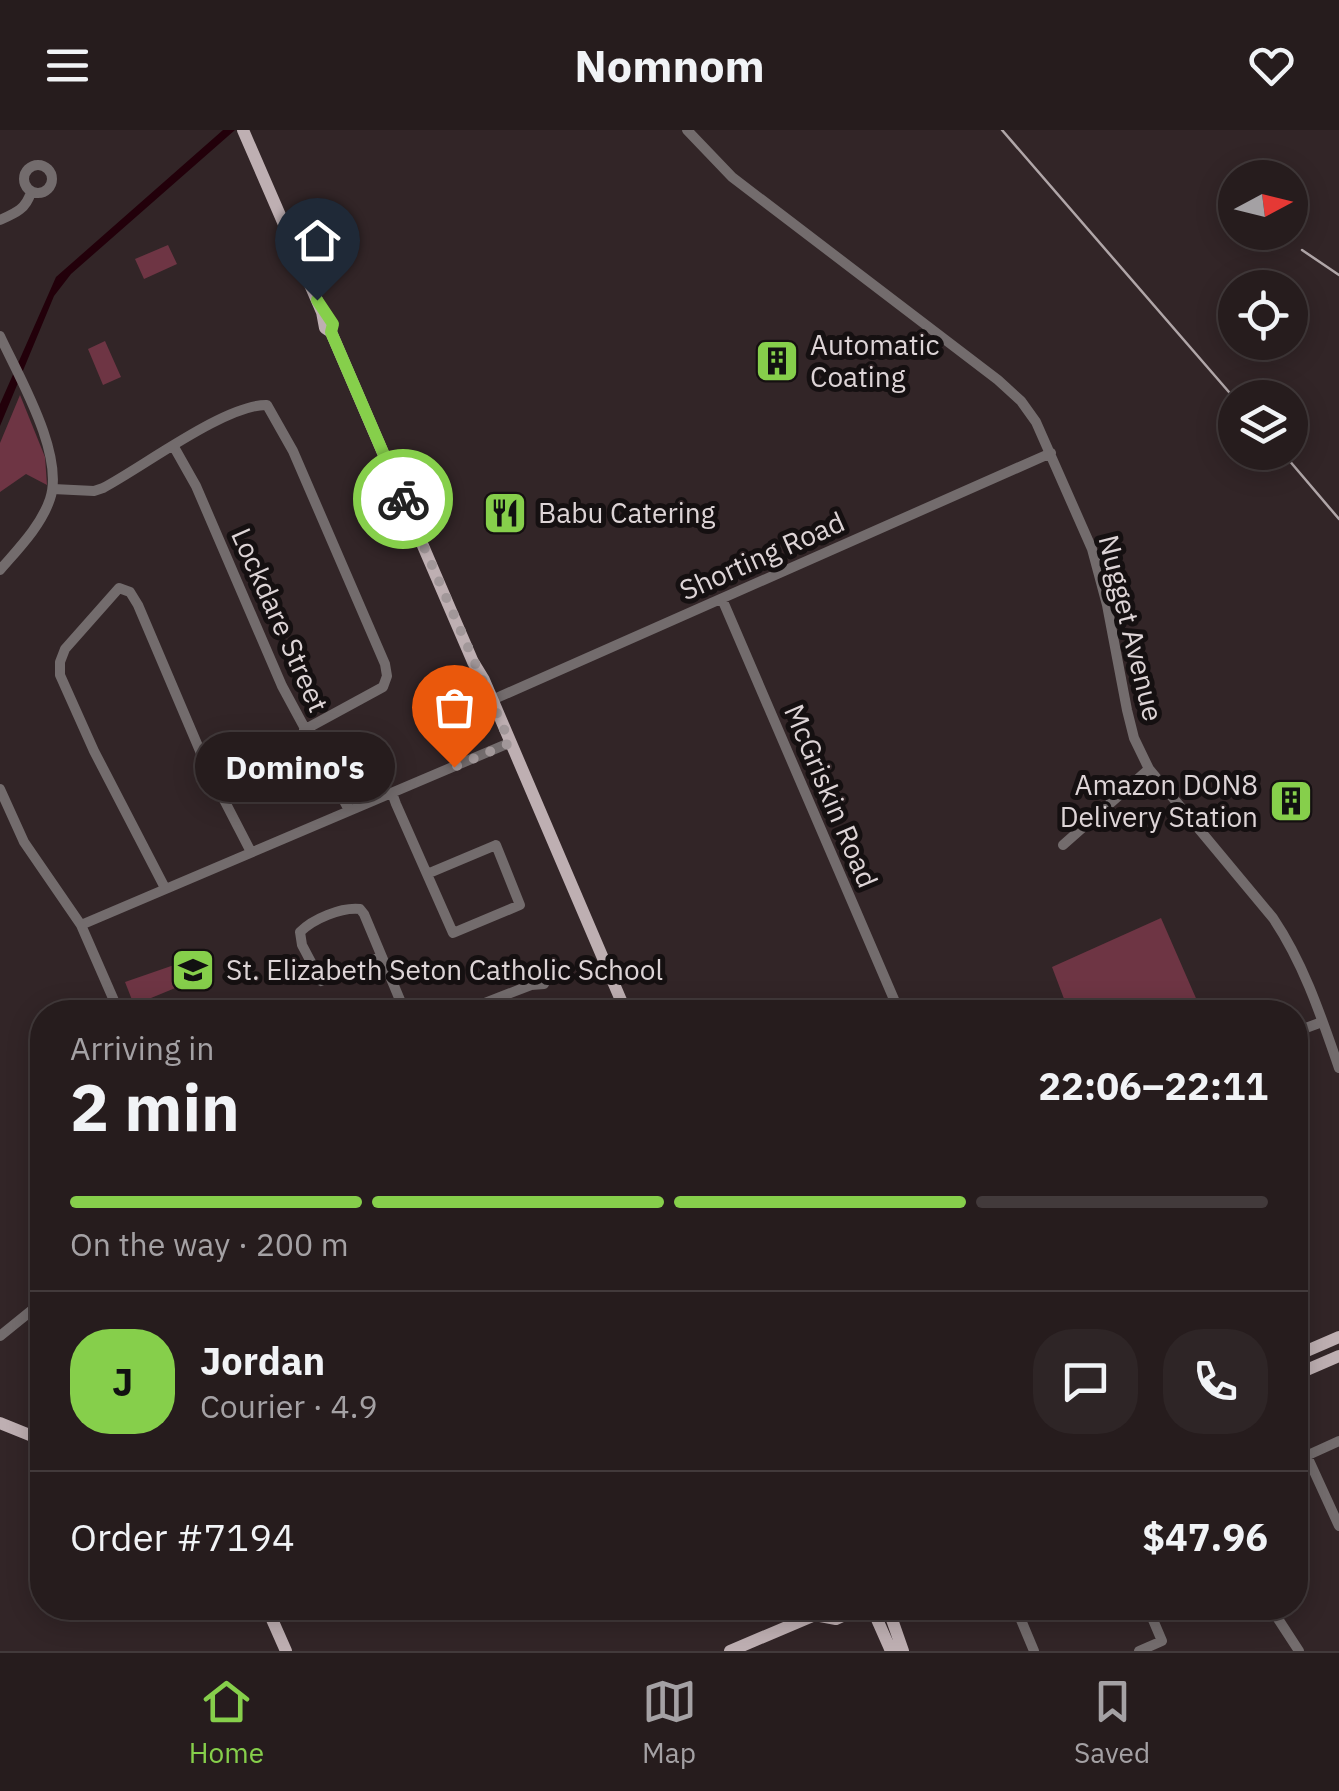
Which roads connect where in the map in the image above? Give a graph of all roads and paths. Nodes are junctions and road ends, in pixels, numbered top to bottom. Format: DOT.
graph roads {
  1 [pos="243,130"];
  2 [pos="687,130"];
  3 [pos="32,192"];
  4 [pos="0,220"];
  5 [pos="0,336"];
  6 [pos="174,447"];
  7 [pos="1050,453"];
  8 [pos="53,489"];
  9 [pos="0,570"];
  10 [pos="722,599"];
  11 [pos="492,700"];
  12 [pos="304,730"];
  13 [pos="510,743"];
  14 [pos="1148,769"];
  15 [pos="0,789"];
  16 [pos="392,794"];
  17 [pos="349,810"];
  18 [pos="1063,845"];
  19 [pos="251,852"];
  20 [pos="427,874"];
  21 [pos="165,888"];
  22 [pos="81,924"];
  23 [pos="381,956"];
  24 [pos="544,984"];
  25 [pos="114,1000"];
  26 [pos="400,1000"];
  27 [pos="495,1000"];
  28 [pos="621,1000"];
  29 [pos="894,1000"];
  30 [pos="1322,1022"];
  31 [pos="1308,1027"];
  32 [pos="1339,1068"];
  33 [pos="30,1312"];
  34 [pos="0,1336"];
  35 [pos="1339,1337"];
  36 [pos="1308,1350"];
  37 [pos="1339,1356"];
  38 [pos="1308,1369"];
  39 [pos="0,1423"];
  40 [pos="30,1435"];
  41 [pos="1339,1441"];
  42 [pos="1308,1456"];
  43 [pos="1308,1458"];
  44 [pos="1339,1526"];
  45 [pos="273,1620"];
  46 [pos="800,1620"];
  47 [pos="877,1620"];
  48 [pos="892,1620"];
  49 [pos="1021,1620"];
  50 [pos="1153,1620"];
  51 [pos="1278,1620"];
  52 [pos="736,1650"];
  53 [pos="286,1651"];
  54 [pos="891,1651"];
  55 [pos="903,1651"];
  56 [pos="1034,1651"];
  57 [pos="1139,1651"];
  58 [pos="1299,1651"];
  1 -- 11 [label="main road"];
  2 -- 7 [label="street, Nugget Avenue"];
  3 -- 4 [label="street"];
  5 -- 8 [label="street"];
  6 -- 8 [label="street"];
  6 -- 12 [label="street, Lockdare Street"];
  6 -- 12 [label="street"];
  7 -- 10 [label="street, Shorting Road"];
  7 -- 14 [label="street, Nugget Avenue"];
  8 -- 9 [label="street"];
  10 -- 11 [label="street, Shorting Road"];
  10 -- 29 [label="street, McGriskin Road"];
  11 -- 13 [label="main road"];
  12 -- 17 [label="street, Lockdare Street"];
  13 -- 16 [label="street"];
  13 -- 28 [label="main road"];
  14 -- 18 [label="street"];
  14 -- 30 [label="street, Nugget Avenue"];
  15 -- 22 [label="street"];
  16 -- 17 [label="street"];
  16 -- 20 [label="street"];
  17 -- 19 [label="street"];
  19 -- 21 [label="street"];
  19 -- 21 [label="street"];
  20 -- 20 [label="street"];
  21 -- 22 [label="street"];
  22 -- 25 [label="street"];
  23 -- 23 [label="street"];
  23 -- 26 [label="street"];
  24 -- 27 [label="street"];
  30 -- 31 [label="street"];
  30 -- 32 [label="street, Nugget Avenue"];
  33 -- 34 [label="street"];
  35 -- 36 [label="main road"];
  37 -- 38 [label="main road"];
  39 -- 40 [label="main road"];
  41 -- 42 [label="street"];
  43 -- 44 [label="street"];
  45 -- 53 [label="main road"];
  46 -- 52 [label="main road"];
  47 -- 54 [label="main road"];
  48 -- 55 [label="main road"];
  49 -- 56 [label="street"];
  50 -- 57 [label="street"];
  51 -- 58 [label="street"];
}
